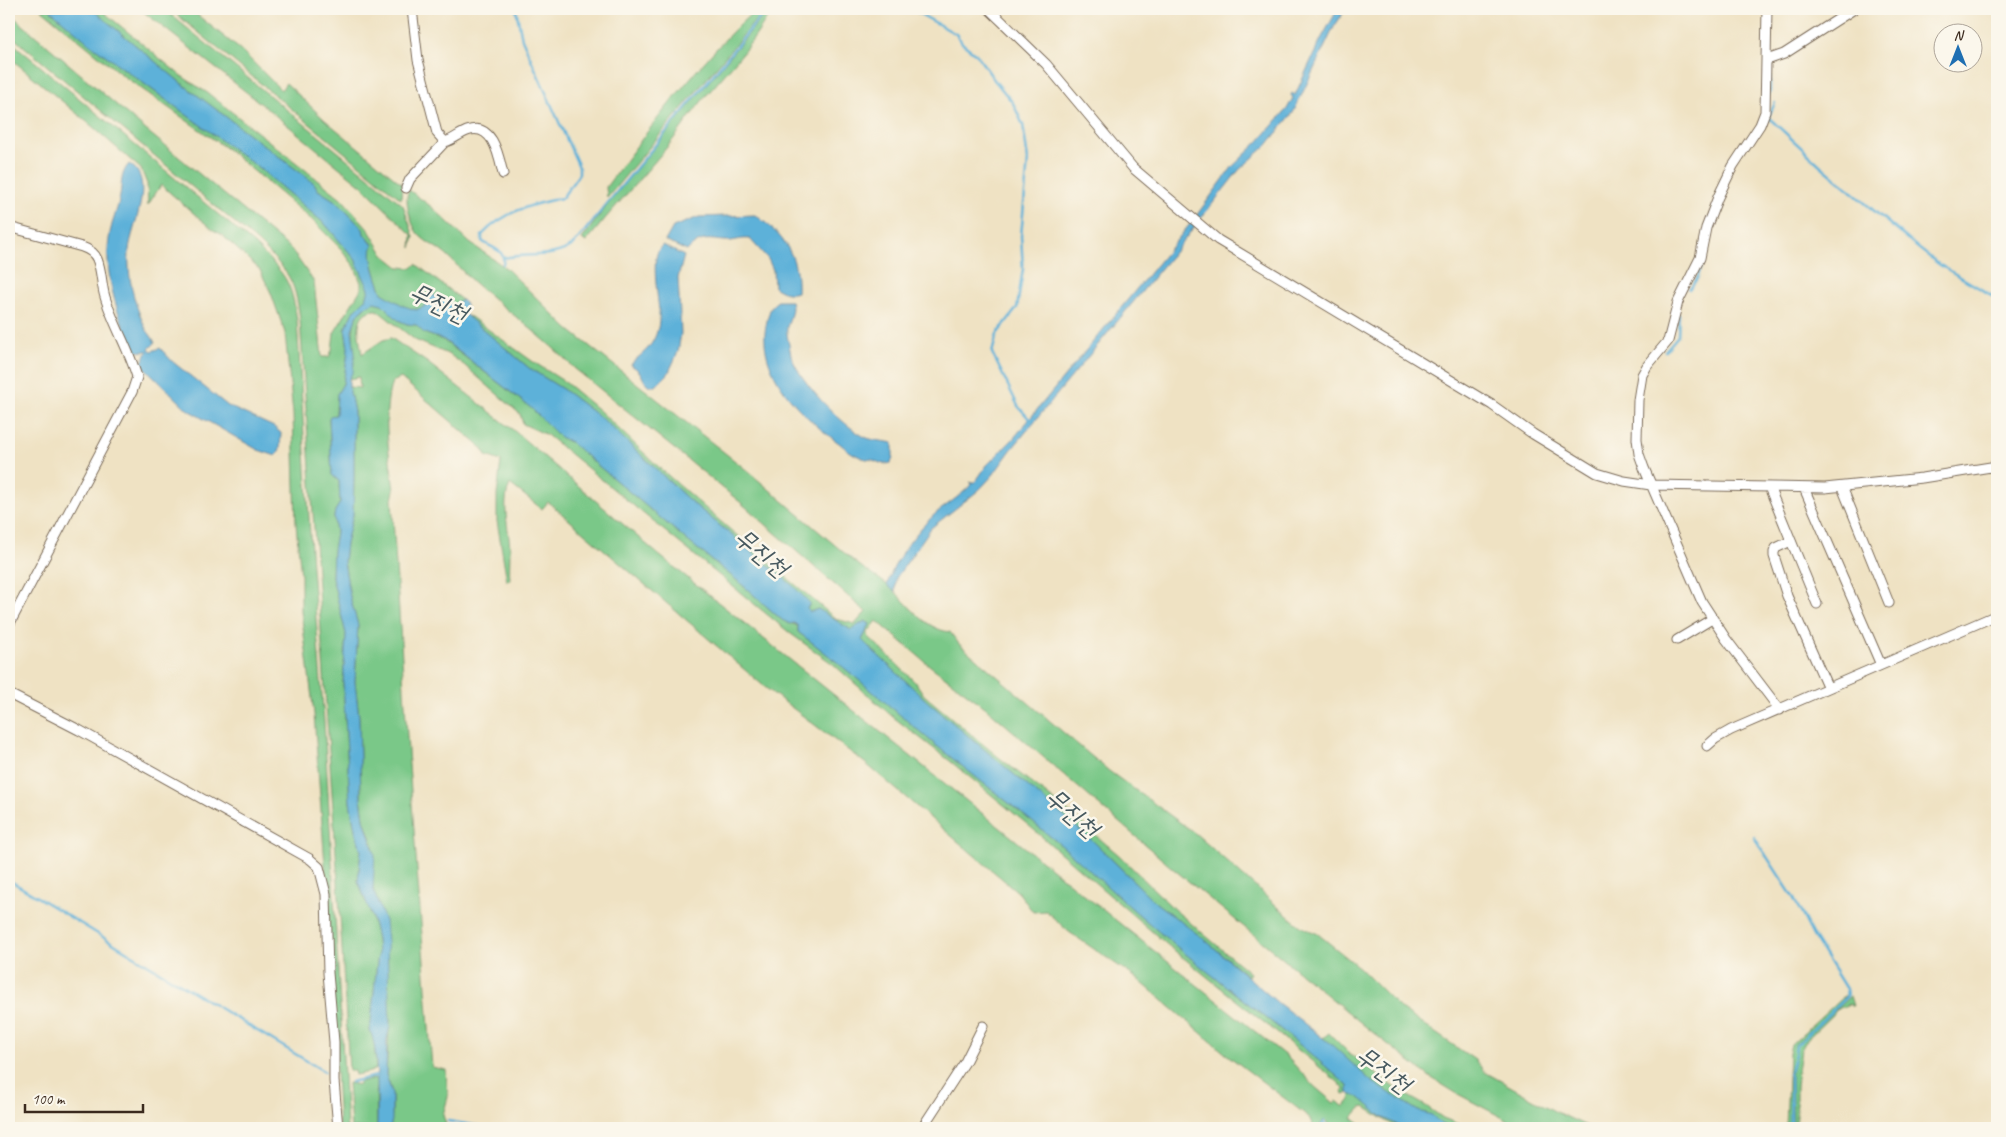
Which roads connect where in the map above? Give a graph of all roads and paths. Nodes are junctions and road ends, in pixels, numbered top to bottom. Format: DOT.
graph roads {
  1 [pos="412,9"];
  2 [pos="989,9"];
  3 [pos="1767,9"];
  4 [pos="1854,9"];
  5 [pos="1767,60"];
  6 [pos="445,142"];
  7 [pos="503,174"];
  8 [pos="406,188"];
  9 [pos="9,227"];
  10 [pos="1997,466"];
  11 [pos="1651,485"];
  12 [pos="1769,487"];
  13 [pos="1842,487"];
  14 [pos="1804,488"];
  15 [pos="1791,541"];
  16 [pos="1889,603"];
  17 [pos="1817,604"];
  18 [pos="1997,615"];
  19 [pos="1712,619"];
  20 [pos="9,625"];
  21 [pos="1677,640"];
  22 [pos="1881,665"];
  23 [pos="1828,688"];
  24 [pos="9,694"];
  25 [pos="1780,710"];
  26 [pos="1707,746"];
  27 [pos="983,1026"];
  28 [pos="338,1128"];
  29 [pos="922,1128"];
  1 -- 6 [label="street"];
  2 -- 11 [label="street"];
  3 -- 5 [label="street"];
  4 -- 5 [label="street"];
  5 -- 11 [label="street"];
  6 -- 7 [label="street"];
  6 -- 8 [label="street"];
  9 -- 20 [label="street"];
  10 -- 13 [label="street"];
  11 -- 12 [label="street"];
  11 -- 19 [label="street"];
  12 -- 14 [label="street"];
  12 -- 15 [label="street"];
  13 -- 14 [label="street"];
  13 -- 16 [label="street"];
  14 -- 22 [label="street"];
  15 -- 17 [label="street"];
  15 -- 23 [label="street"];
  18 -- 22 [label="street"];
  19 -- 21 [label="street"];
  19 -- 25 [label="street"];
  22 -- 23 [label="street"];
  23 -- 25 [label="street"];
  24 -- 28 [label="street"];
  25 -- 26 [label="street"];
  27 -- 29 [label="street"];
}
